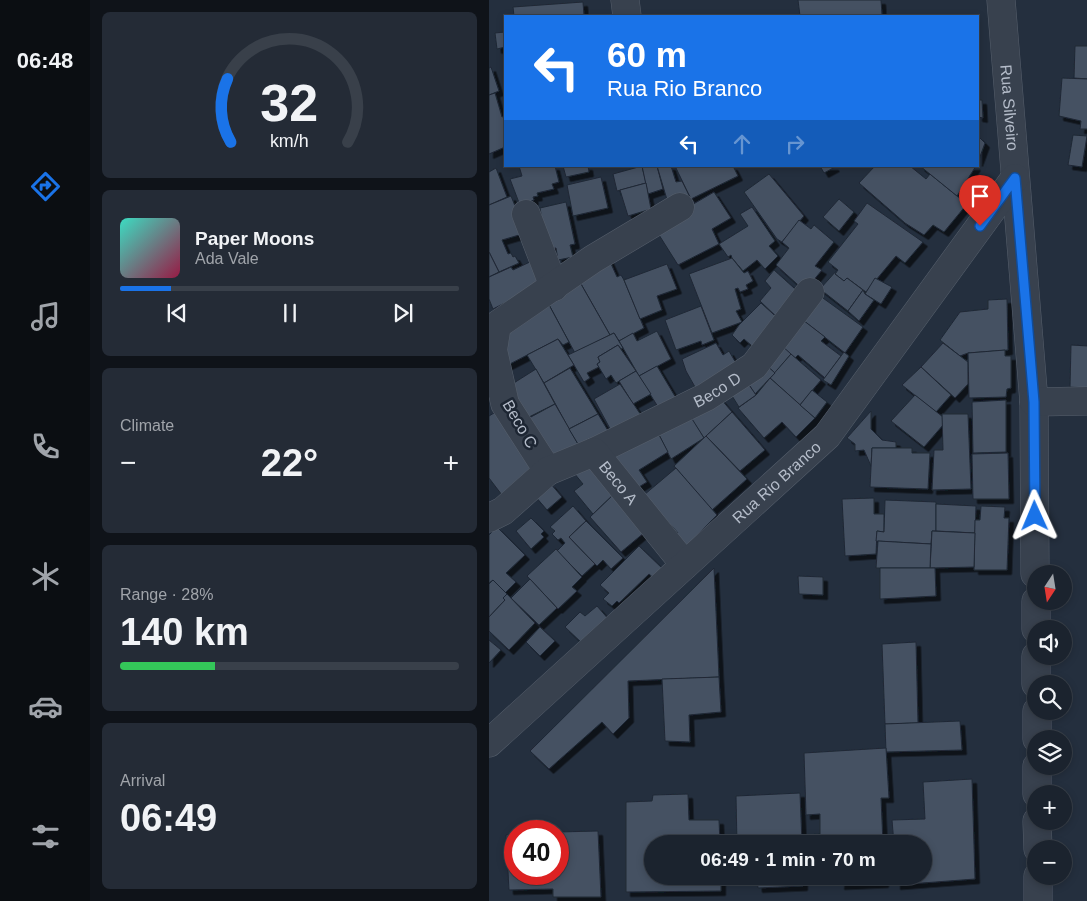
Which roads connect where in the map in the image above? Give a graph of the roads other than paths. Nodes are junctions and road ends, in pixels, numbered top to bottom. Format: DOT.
graph roads {
  1 [pos="625,0"];
  2 [pos="1001,0"];
  3 [pos="627,15"];
  4 [pos="1015,178"];
  5 [pos="680,207"];
  6 [pos="526,214"];
  7 [pos="554,287"];
  8 [pos="811,292"];
  9 [pos="1087,400"];
  10 [pos="1034,402"];
  11 [pos="595,452"];
  12 [pos="548,470"];
  13 [pos="489,518"];
  14 [pos="685,565"];
  15 [pos="1035,565"];
  16 [pos="489,743"];
  17 [pos="1038,885"];
  18 [pos="1038,901"];
  1 -- 3 [label="street"];
  2 -- 4 [label="street, Rua Silveiro"];
  4 -- 10 [label="street, Rua Silveiro"];
  4 -- 14 [label="street, Rua Rio Branco"];
  5 -- 7 [label="street, Beco C"];
  6 -- 7 [label="street"];
  7 -- 12 [label="street, Beco C"];
  8 -- 11 [label="street, Beco D"];
  9 -- 10 [label="street"];
  10 -- 15 [label="street, Rua Silveiro"];
  11 -- 12 [label="street, Beco A"];
  11 -- 14 [label="street, Beco A"];
  12 -- 13 [label="street, Beco A"];
  14 -- 16 [label="street, Rua Rio Branco"];
  17 -- 18 [label="street"];
}
